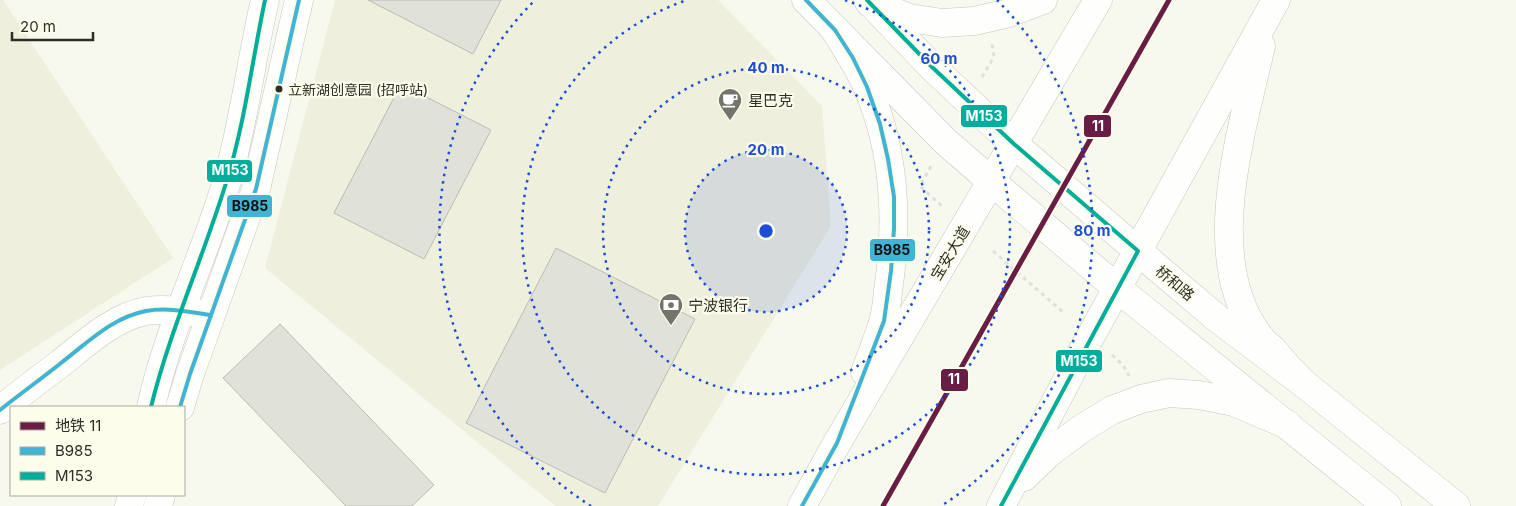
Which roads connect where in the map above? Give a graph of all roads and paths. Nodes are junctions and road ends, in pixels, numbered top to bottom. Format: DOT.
graph roads {
  1 [pos="265,0"];
  2 [pos="298,0"];
  3 [pos="806,0"];
  4 [pos="1043,0"];
  5 [pos="1098,0"];
  6 [pos="869,2"];
  7 [pos="1272,8"];
  8 [pos="835,30"];
  9 [pos="991,38"];
  10 [pos="981,78"];
  11 [pos="1014,144"];
  12 [pos="934,162"];
  13 [pos="992,182"];
  14 [pos="943,207"];
  15 [pos="993,251"];
  16 [pos="1138,251"];
  17 [pos="1118,288"];
  18 [pos="182,310"];
  19 [pos="1064,312"];
  20 [pos="211,315"];
  21 [pos="1106,350"];
  22 [pos="1132,383"];
  23 [pos="1303,383"];
  24 [pos="151,406"];
  25 [pos="180,406"];
  26 [pos="0,410"];
  27 [pos="1288,425"];
  28 [pos="837,443"];
  29 [pos="1005,498"];
  30 [pos="802,506"];
  31 [pos="1387,506"];
  32 [pos="1456,506"];
  1 -- 18 [label="main road"];
  2 -- 20 [label="main road"];
  3 -- 8 [label="main road"];
  4 -- 6 [label="main road"];
  5 -- 11 [label="main road, 宝安大道"];
  6 -- 11 [label="main road, 桥和路"];
  7 -- 16 [label="main road"];
  7 -- 23 [label="main road"];
  8 -- 13 [label="main road"];
  8 -- 28 [label="main road"];
  9 -- 10 [label="path"];
  11 -- 13 [label="main road, 宝安大道"];
  11 -- 16 [label="main road, 桥和路"];
  12 -- 14 [label="path"];
  13 -- 17 [label="main road"];
  13 -- 28 [label="main road, 宝安大道"];
  15 -- 19 [label="path"];
  16 -- 17 [label="main road"];
  16 -- 23 [label="main road, 桥和路"];
  17 -- 27 [label="main road"];
  17 -- 29 [label="main road"];
  18 -- 20 [label="main road"];
  18 -- 24 [label="main road"];
  18 -- 26 [label="main road"];
  20 -- 25 [label="main road"];
  21 -- 22 [label="path"];
  23 -- 32 [label="main road, 桥和路"];
  27 -- 29 [label="main road"];
  27 -- 31 [label="main road"];
  28 -- 30 [label="main road, 宝安大道"];
}
